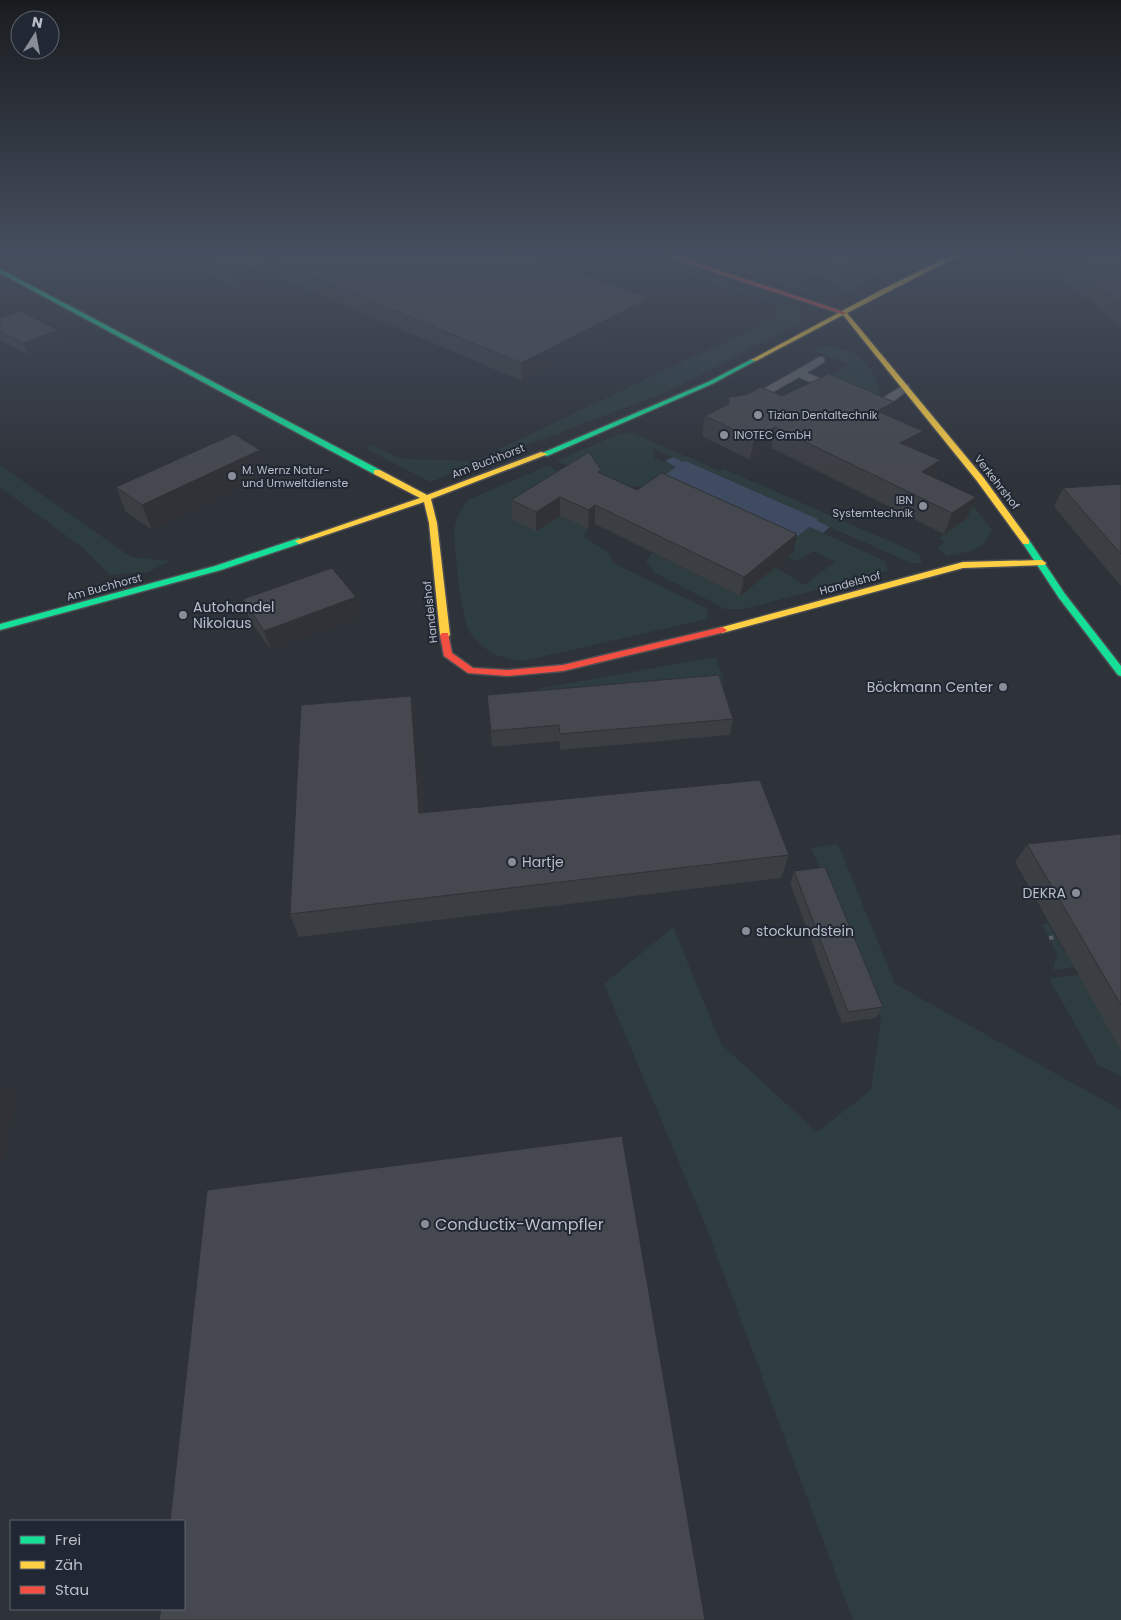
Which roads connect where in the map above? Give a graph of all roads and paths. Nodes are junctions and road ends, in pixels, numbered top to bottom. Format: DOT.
graph roads {
  1 [pos="110,330"];
  2 [pos="812,330"];
  3 [pos="858,330"];
  4 [pos="820,360"];
  5 [pos="798,373"];
  6 [pos="905,387"];
  7 [pos="754,398"];
  8 [pos="426,498"];
  9 [pos="1042,563"];
  10 [pos="0,627"];
  11 [pos="1121,673"];
  12 [pos="1056,937"];
  13 [pos="1049,938"];
  1 -- 8 [label="street"];
  2 -- 8 [label="street, Am Buchhorst"];
  3 -- 6 [label="street, Verkehrshof"];
  4 -- 5 [label="lane"];
  5 -- 6 [label="lane"];
  5 -- 7 [label="lane"];
  6 -- 9 [label="street, Verkehrshof"];
  8 -- 9 [label="street, Handelshof"];
  8 -- 10 [label="street, Am Buchhorst"];
  9 -- 11 [label="street, Verkehrshof"];
  12 -- 13 [label="path"];
}
